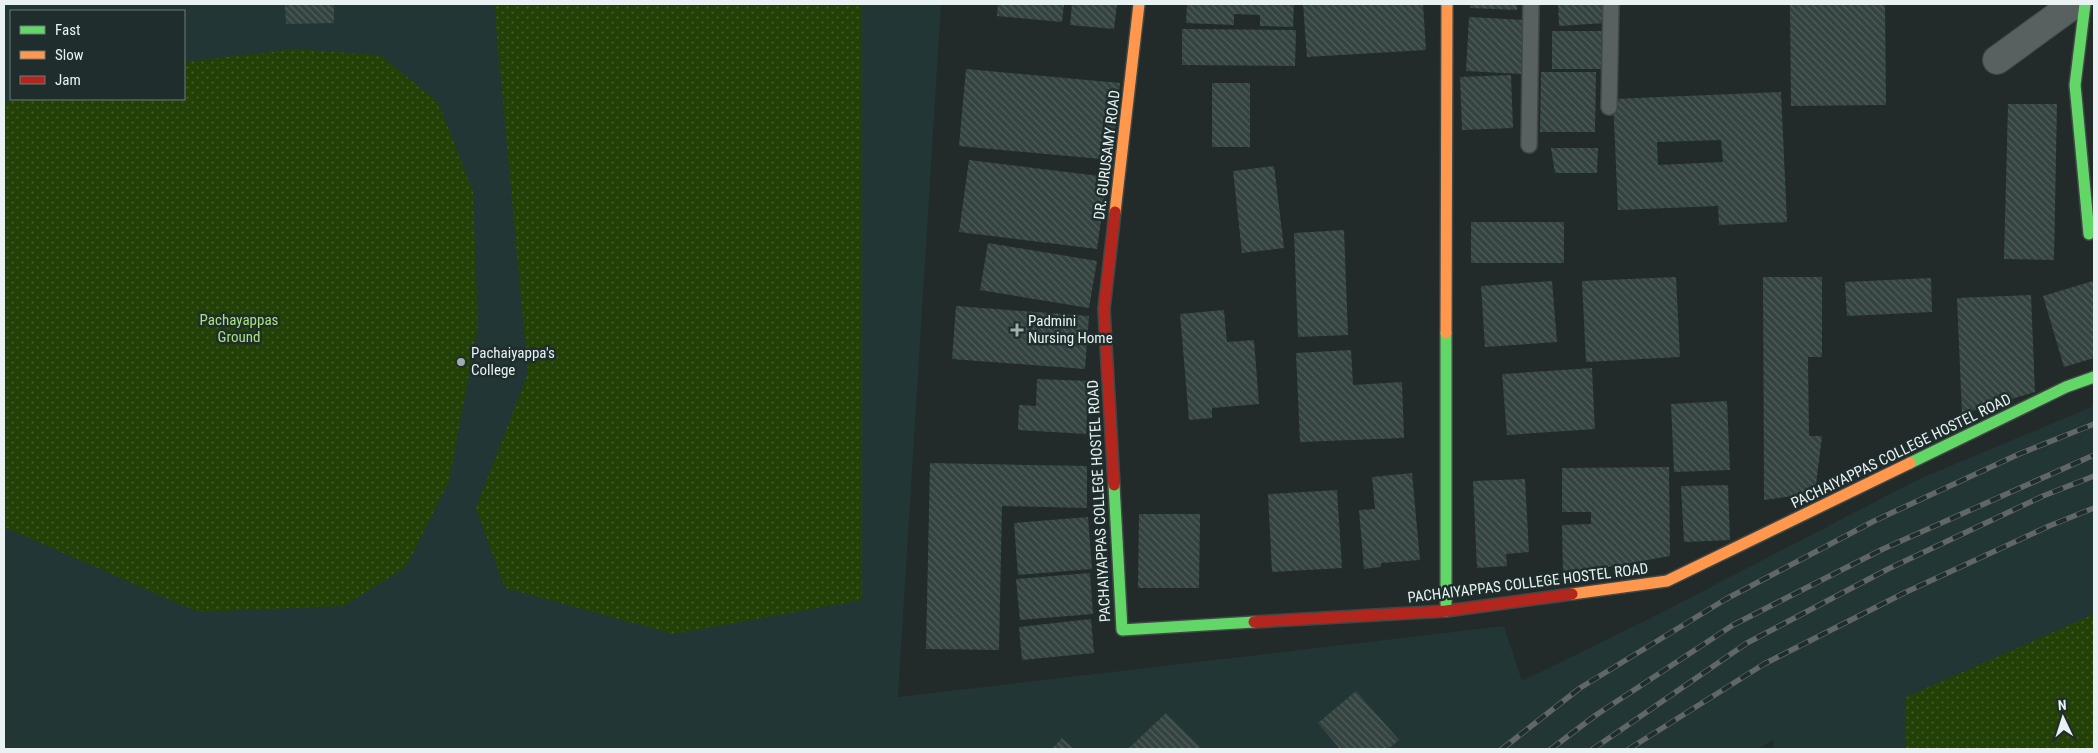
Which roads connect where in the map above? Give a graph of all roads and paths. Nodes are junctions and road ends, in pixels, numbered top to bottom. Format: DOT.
graph roads {
  1 [pos="1139,4"];
  2 [pos="1447,4"];
  3 [pos="1531,4"];
  4 [pos="1611,4"];
  5 [pos="2074,4"];
  6 [pos="2085,4"];
  7 [pos="1997,60"];
  8 [pos="1609,107"];
  9 [pos="1529,145"];
  10 [pos="2089,234"];
  11 [pos="1104,309"];
  12 [pos="2094,378"];
  13 [pos="1446,611"];
  1 -- 11 [label="street, DR. GURUSAMY ROAD"];
  2 -- 13 [label="street"];
  3 -- 9 [label="lane"];
  4 -- 8 [label="lane"];
  5 -- 7 [label="street"];
  6 -- 10 [label="street"];
  11 -- 13 [label="street, PACHAIYAPPAS COLLEGE HOSTEL ROAD"];
  12 -- 13 [label="street, PACHAIYAPPAS COLLEGE HOSTEL ROAD"];
}
